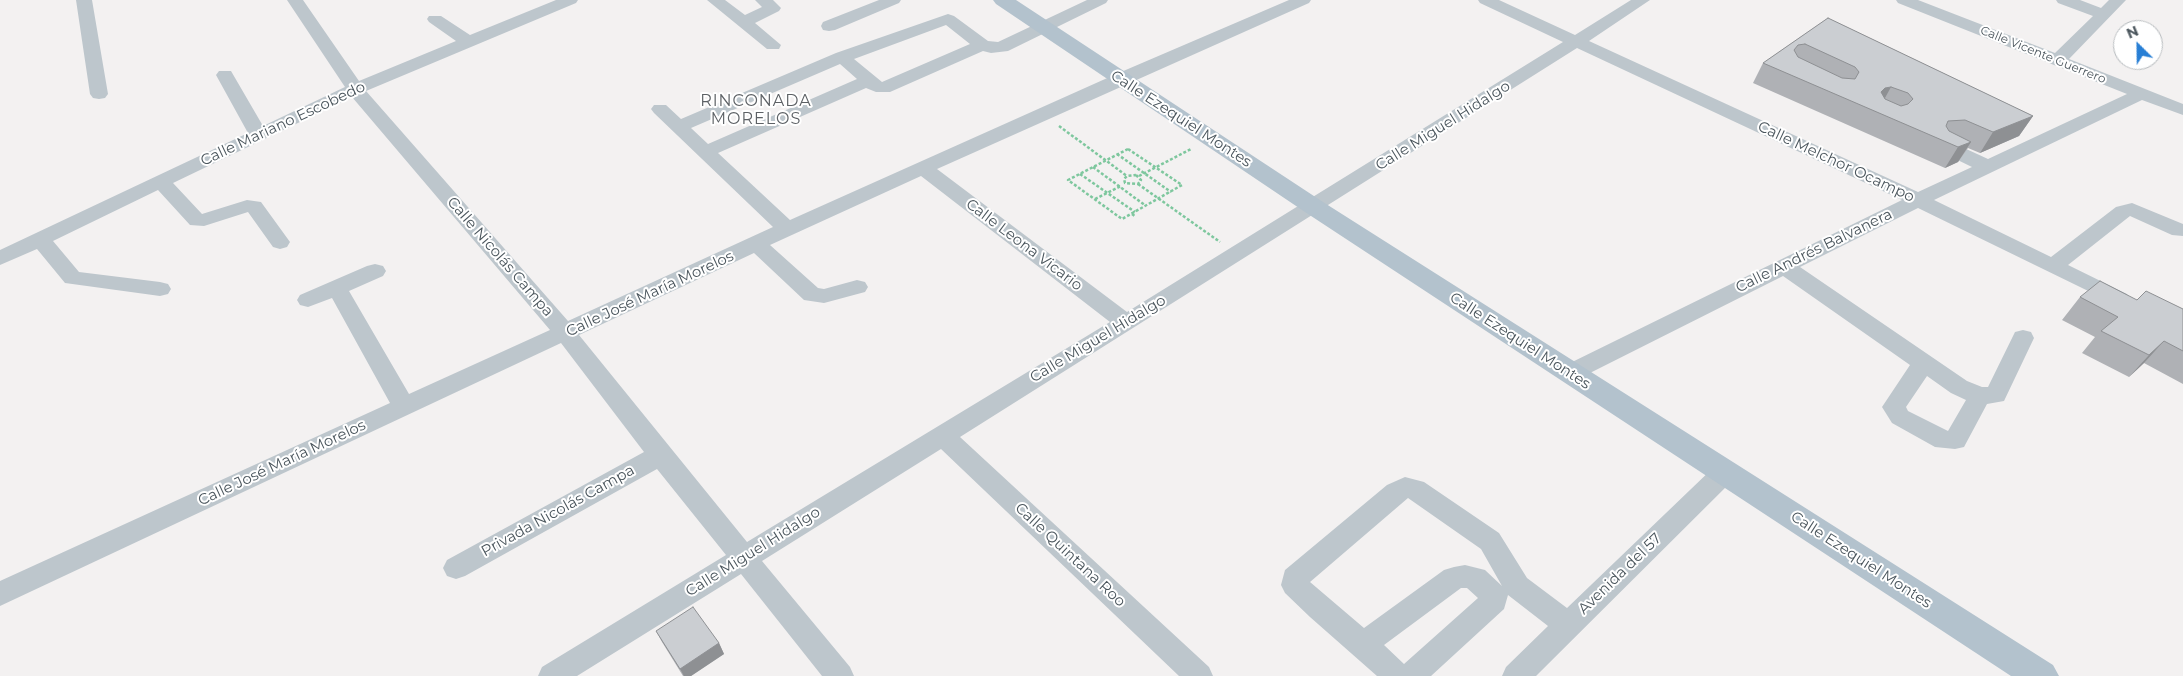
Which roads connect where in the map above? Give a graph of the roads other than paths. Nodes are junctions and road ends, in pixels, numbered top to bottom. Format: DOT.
graph roads {
  1 [pos="84,0"];
  2 [pos="295,0"];
  3 [pos="570,0"];
  4 [pos="715,0"];
  5 [pos="762,0"];
  6 [pos="893,0"];
  7 [pos="1003,0"];
  8 [pos="1100,0"];
  9 [pos="1303,0"];
  10 [pos="1486,0"];
  11 [pos="1642,0"];
  12 [pos="1904,0"];
  13 [pos="1948,0"];
  14 [pos="2064,0"];
  15 [pos="2118,0"];
  16 [pos="1931,10"];
  17 [pos="2104,14"];
  18 [pos="435,19"];
  19 [pos="744,22"];
  20 [pos="829,26"];
  21 [pos="1044,28"];
  22 [pos="468,42"];
  23 [pos="1577,42"];
  24 [pos="773,45"];
  25 [pos="982,45"];
  26 [pos="834,61"];
  27 [pos="2057,61"];
  28 [pos="225,75"];
  29 [pos="1120,79"];
  30 [pos="860,84"];
  31 [pos="355,90"];
  32 [pos="99,94"];
  33 [pos="2141,94"];
  34 [pos="660,109"];
  35 [pos="2183,110"];
  36 [pos="679,126"];
  37 [pos="258,134"];
  38 [pos="1944,146"];
  39 [pos="705,152"];
  40 [pos="1988,167"];
  41 [pos="924,168"];
  42 [pos="160,181"];
  43 [pos="1918,200"];
  44 [pos="1314,207"];
  45 [pos="788,229"];
  46 [pos="2179,230"];
  47 [pos="40,239"];
  48 [pos="280,242"];
  49 [pos="758,245"];
  50 [pos="0,258"];
  51 [pos="1784,266"];
  52 [pos="2053,266"];
  53 [pos="375,271"];
  54 [pos="857,287"];
  55 [pos="160,289"];
  56 [pos="336,289"];
  57 [pos="308,300"];
  58 [pos="2140,309"];
  59 [pos="1125,322"];
  60 [pos="565,333"];
  61 [pos="2023,338"];
  62 [pos="1924,363"];
  63 [pos="1570,373"];
  64 [pos="1980,396"];
  65 [pos="405,407"];
  66 [pos="942,434"];
  67 [pos="660,454"];
  68 [pos="1724,473"];
  69 [pos="744,559"];
  70 [pos="456,568"];
  71 [pos="1484,585"];
  72 [pos="1517,586"];
  73 [pos="0,594"];
  74 [pos="1568,625"];
  75 [pos="1363,644"];
  76 [pos="552,676"];
  77 [pos="840,676"];
  78 [pos="1199,676"];
  79 [pos="1397,676"];
  80 [pos="1411,676"];
  81 [pos="1516,676"];
  82 [pos="2041,676"];
  1 -- 32 [label="street"];
  2 -- 31 [label="street, Calle Nicolás Campa"];
  3 -- 22 [label="street, Calle Mariano Escobedo"];
  4 -- 19 [label="street"];
  5 -- 19 [label="street"];
  6 -- 20 [label="street"];
  7 -- 21 [label="main road, Calle Ezequiel Montes"];
  8 -- 21 [label="street"];
  9 -- 29 [label="street, Calle José María Morelos"];
  10 -- 23 [label="street, Calle Melchor Ocampo"];
  11 -- 23 [label="street, Calle Miguel Hidalgo"];
  12 -- 16 [label="street, Calle Vicente Guerrero"];
  13 -- 16 [label="street"];
  14 -- 17 [label="street"];
  15 -- 17 [label="street"];
  16 -- 27 [label="street, Calle Vicente Guerrero"];
  17 -- 27 [label="street"];
  18 -- 22 [label="street"];
  19 -- 24 [label="street"];
  21 -- 25 [label="street"];
  21 -- 29 [label="main road, Calle Ezequiel Montes"];
  22 -- 31 [label="street, Calle Mariano Escobedo"];
  23 -- 43 [label="street, Calle Melchor Ocampo"];
  23 -- 44 [label="street, Calle Miguel Hidalgo"];
  25 -- 25 [label="street"];
  26 -- 36 [label="street"];
  27 -- 33 [label="street, Calle Vicente Guerrero"];
  28 -- 37 [label="street"];
  29 -- 41 [label="street, Calle José María Morelos"];
  29 -- 44 [label="main road, Calle Ezequiel Montes"];
  30 -- 39 [label="street"];
  31 -- 37 [label="street, Calle Mariano Escobedo"];
  31 -- 60 [label="street, Calle Nicolás Campa"];
  33 -- 35 [label="street, Calle Vicente Guerrero"];
  33 -- 40 [label="street, Calle Andrés Balvanera"];
  34 -- 36 [label="street"];
  36 -- 39 [label="street"];
  37 -- 42 [label="street, Calle Mariano Escobedo"];
  38 -- 40 [label="street"];
  39 -- 45 [label="street"];
  40 -- 43 [label="street, Calle Andrés Balvanera"];
  41 -- 45 [label="street, Calle José María Morelos"];
  41 -- 59 [label="street, Calle Leona Vicario"];
  42 -- 47 [label="street, Calle Mariano Escobedo"];
  42 -- 48 [label="street"];
  43 -- 51 [label="street, Calle Andrés Balvanera"];
  43 -- 52 [label="street, Calle Melchor Ocampo"];
  44 -- 59 [label="street, Calle Miguel Hidalgo"];
  44 -- 63 [label="main road, Calle Ezequiel Montes"];
  45 -- 49 [label="street, Calle José María Morelos"];
  46 -- 52 [label="street"];
  47 -- 50 [label="street, Calle Mariano Escobedo"];
  47 -- 55 [label="street"];
  49 -- 54 [label="street"];
  49 -- 60 [label="street, Calle José María Morelos"];
  51 -- 62 [label="street"];
  51 -- 63 [label="street, Calle Andrés Balvanera"];
  52 -- 58 [label="street, Calle Melchor Ocampo"];
  53 -- 56 [label="street"];
  56 -- 57 [label="street"];
  56 -- 65 [label="street"];
  59 -- 66 [label="street, Calle Miguel Hidalgo"];
  60 -- 65 [label="street, Calle José María Morelos"];
  60 -- 67 [label="street, Calle Nicolás Campa"];
  61 -- 64 [label="street"];
  62 -- 64 [label="street"];
  62 -- 64 [label="street"];
  63 -- 68 [label="main road, Calle Ezequiel Montes"];
  65 -- 73 [label="street, Calle José María Morelos"];
  66 -- 69 [label="street, Calle Miguel Hidalgo"];
  66 -- 78 [label="street, Calle Quintana Roo"];
  67 -- 69 [label="street, Calle Nicolás Campa"];
  67 -- 70 [label="street, Privada Nicolás Campa"];
  68 -- 74 [label="street, Avenida del 57"];
  68 -- 82 [label="main road, Calle Ezequiel Montes"];
  69 -- 76 [label="street, Calle Miguel Hidalgo"];
  69 -- 77 [label="street, Calle Nicolás Campa"];
  71 -- 72 [label="street"];
  71 -- 75 [label="street"];
  71 -- 80 [label="street"];
  72 -- 74 [label="street"];
  72 -- 75 [label="street"];
  74 -- 81 [label="street, Avenida del 57"];
  75 -- 79 [label="street"];
}
